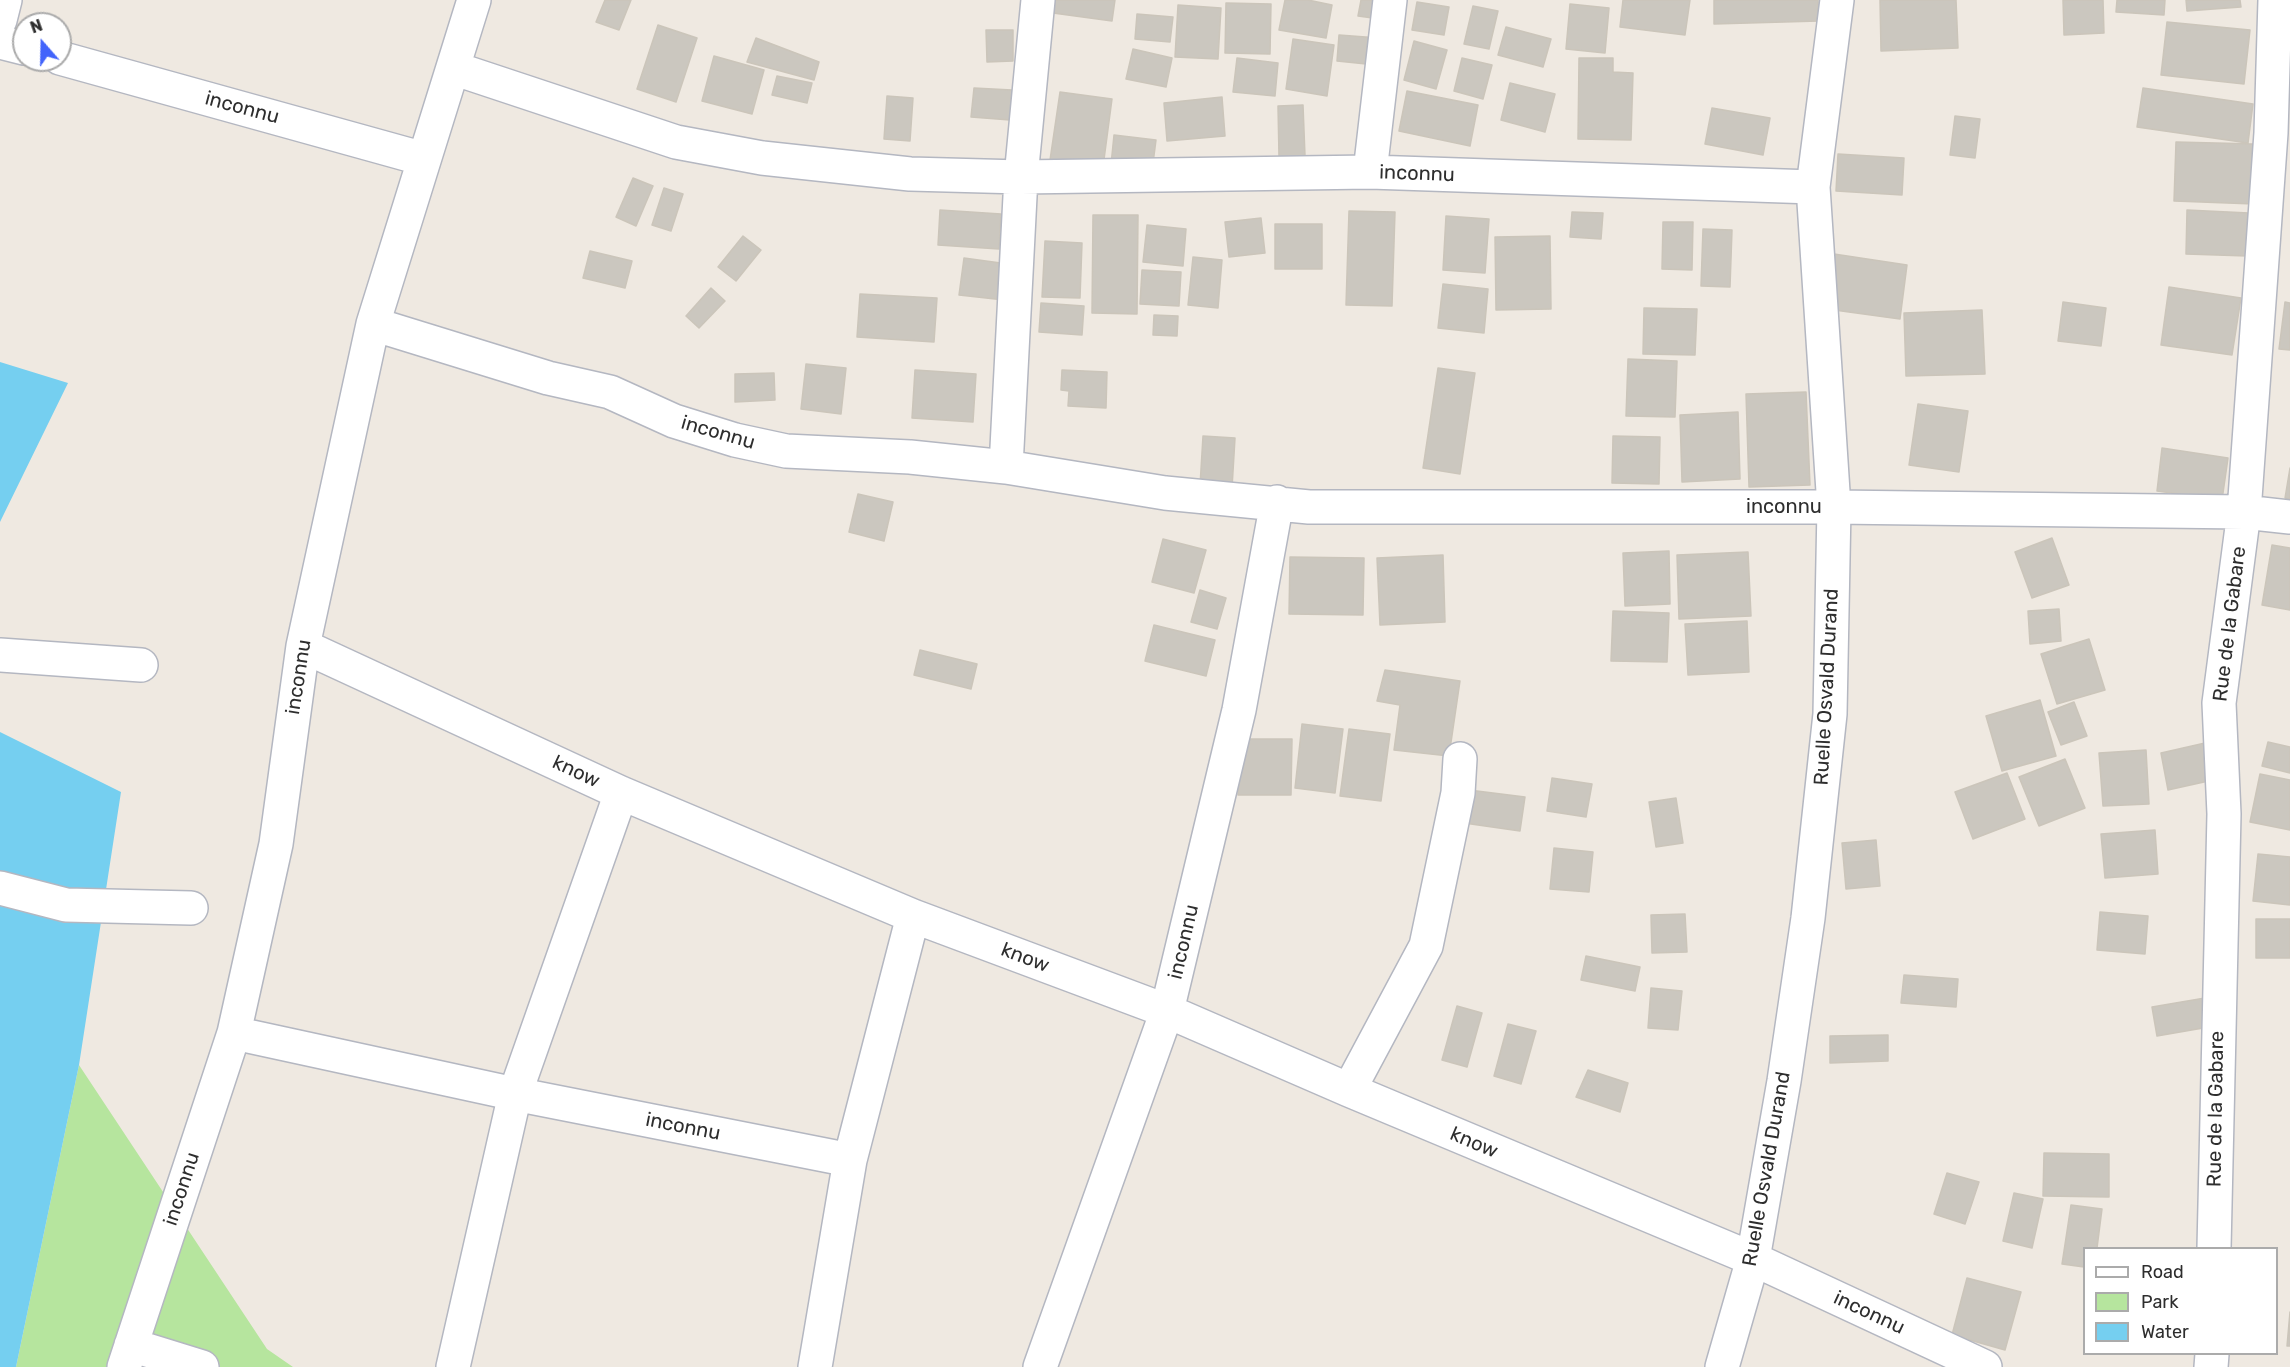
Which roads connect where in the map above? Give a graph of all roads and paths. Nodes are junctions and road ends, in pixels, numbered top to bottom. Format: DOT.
graph roads {
  1 [pos="5,0"];
  2 [pos="474,0"];
  3 [pos="1038,0"];
  4 [pos="1390,0"];
  5 [pos="1837,0"];
  6 [pos="2275,0"];
  7 [pos="0,20"];
  8 [pos="72,61"];
  9 [pos="453,68"];
  10 [pos="2281,134"];
  11 [pos="424,159"];
  12 [pos="1370,172"];
  13 [pos="1021,177"];
  14 [pos="1813,186"];
  15 [pos="373,324"];
  16 [pos="1006,467"];
  17 [pos="1277,502"];
  18 [pos="1834,507"];
  19 [pos="2244,512"];
  20 [pos="2290,517"];
  21 [pos="303,646"];
  22 [pos="0,655"];
  23 [pos="141,665"];
  24 [pos="1460,759"];
  25 [pos="621,793"];
  26 [pos="0,888"];
  27 [pos="191,908"];
  28 [pos="913,916"];
  29 [pos="1167,1011"];
  30 [pos="234,1033"];
  31 [pos="1349,1090"];
  32 [pos="515,1094"];
  33 [pos="850,1160"];
  34 [pos="2214,1247"];
  35 [pos="1753,1259"];
  36 [pos="127,1356"];
  37 [pos="822,1365"];
  38 [pos="202,1367"];
  39 [pos="453,1367"];
  40 [pos="1040,1367"];
  41 [pos="1722,1367"];
  42 [pos="1985,1367"];
  1 -- 7 [label="street"];
  2 -- 9 [label="street, inconnu"];
  3 -- 13 [label="street"];
  4 -- 12 [label="street"];
  5 -- 14 [label="street, Ruelle Osvald Durand"];
  6 -- 10 [label="street, Rue de la Gabare"];
  8 -- 11 [label="street, inconnu"];
  9 -- 11 [label="street, inconnu"];
  9 -- 13 [label="street, inconnu"];
  10 -- 19 [label="street, Rue de la Gabare"];
  11 -- 15 [label="street, inconnu"];
  12 -- 13 [label="street, inconnu"];
  12 -- 14 [label="street, inconnu"];
  13 -- 16 [label="street"];
  14 -- 18 [label="street, Ruelle Osvald Durand"];
  15 -- 16 [label="street, inconnu"];
  15 -- 21 [label="street, inconnu"];
  16 -- 17 [label="street, inconnu"];
  17 -- 18 [label="street, inconnu"];
  17 -- 29 [label="street, inconnu"];
  18 -- 19 [label="street, inconnu"];
  18 -- 35 [label="street, Ruelle Osvald Durand"];
  19 -- 20 [label="street, inconnu"];
  19 -- 34 [label="street, Rue de la Gabare"];
  21 -- 25 [label="street, know"];
  21 -- 30 [label="street, inconnu"];
  22 -- 23 [label="street"];
  24 -- 31 [label="street"];
  25 -- 28 [label="street, know"];
  25 -- 32 [label="street"];
  26 -- 27 [label="street"];
  28 -- 29 [label="street, know"];
  28 -- 33 [label="street"];
  29 -- 31 [label="street, know"];
  29 -- 40 [label="street, inconnu"];
  30 -- 32 [label="street, inconnu"];
  30 -- 36 [label="street, inconnu"];
  31 -- 35 [label="street, know"];
  32 -- 33 [label="street, inconnu"];
  32 -- 39 [label="street"];
  33 -- 37 [label="street"];
  35 -- 41 [label="street, Ruelle Osvald Durand"];
  35 -- 42 [label="street, inconnu"];
  36 -- 38 [label="street, inconnu"];
}
